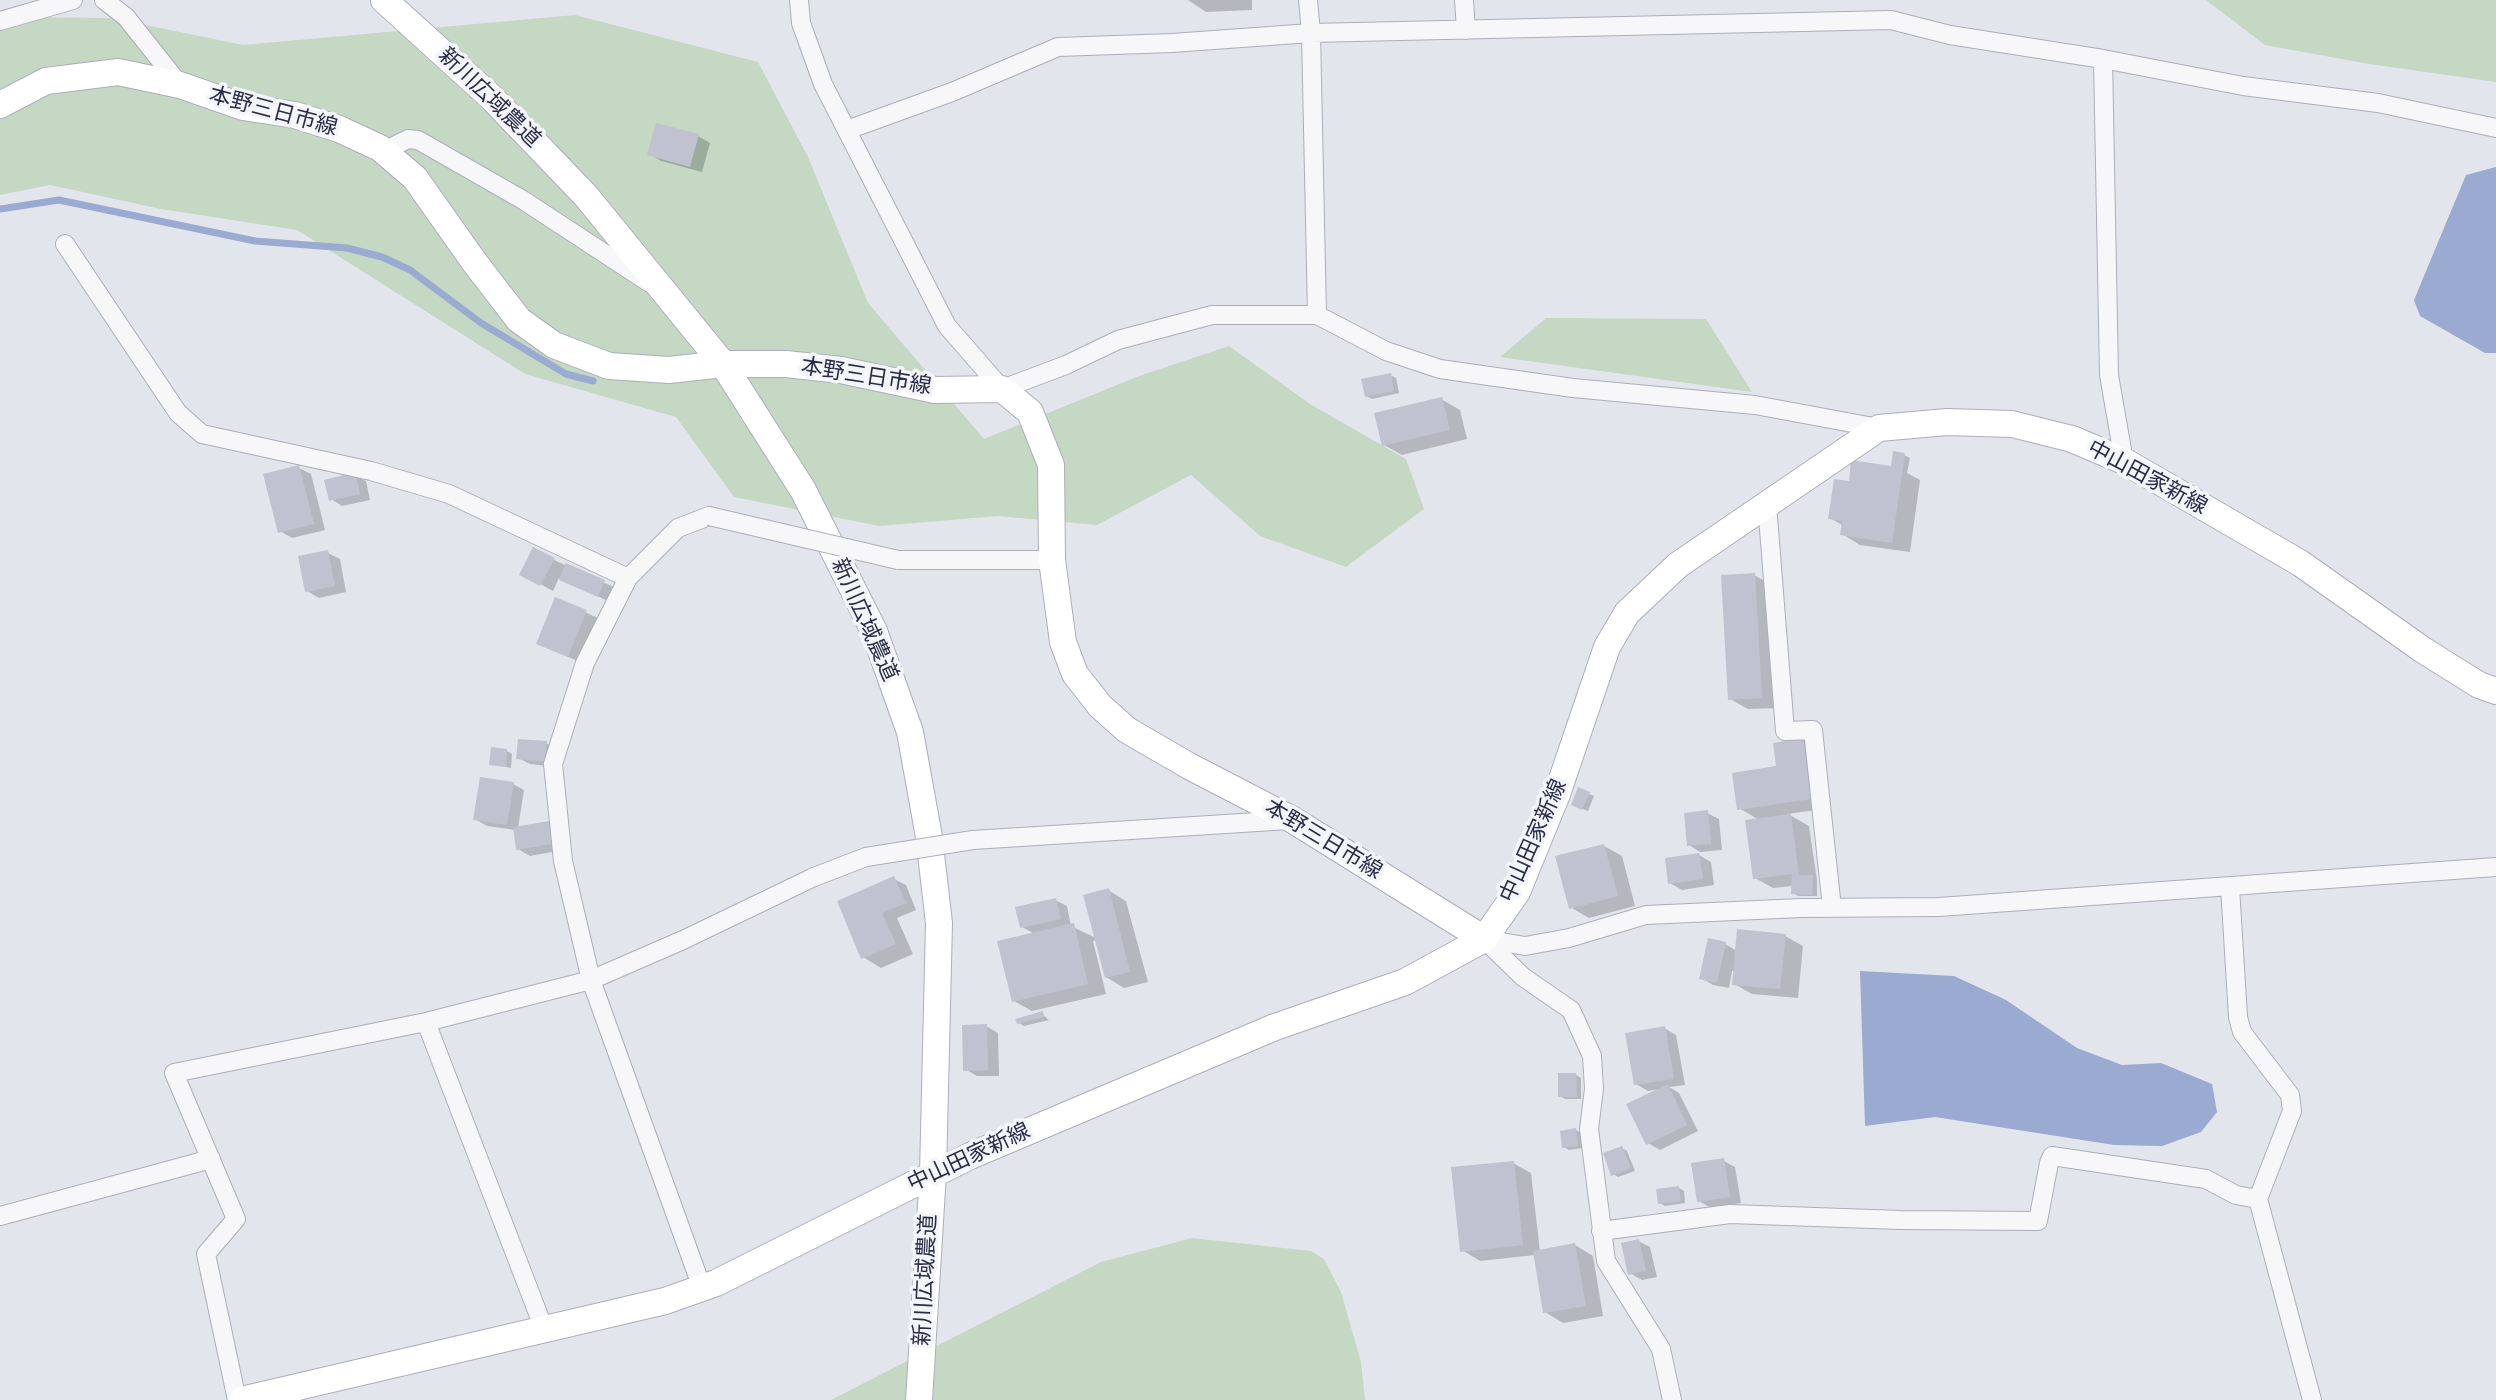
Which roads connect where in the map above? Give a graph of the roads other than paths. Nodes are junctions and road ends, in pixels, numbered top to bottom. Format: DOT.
graph roads {
  1 [pos="73,0"];
  2 [pos="104,0"];
  3 [pos="384,0"];
  4 [pos="799,0"];
  5 [pos="1308,0"];
  6 [pos="1464,0"];
  7 [pos="0,21"];
  8 [pos="1466,30"];
  9 [pos="1311,33"];
  10 [pos="2103,59"];
  11 [pos="180,85"];
  12 [pos="0,105"];
  13 [pos="2496,128"];
  14 [pos="847,130"];
  15 [pos="384,151"];
  16 [pos="65,244"];
  17 [pos="667,295"];
  18 [pos="1317,315"];
  19 [pos="723,364"];
  20 [pos="1002,389"];
  21 [pos="1879,428"];
  22 [pos="2124,461"];
  23 [pos="1767,504"];
  24 [pos="1052,560"];
  25 [pos="628,578"];
  26 [pos="2496,691"];
  27 [pos="1293,820"];
  28 [pos="2496,867"];
  29 [pos="2230,887"];
  30 [pos="1832,908"];
  31 [pos="1484,939"];
  32 [pos="591,980"];
  33 [pos="426,1022"];
  34 [pos="211,1159"];
  35 [pos="933,1173"];
  36 [pos="2258,1199"];
  37 [pos="0,1216"];
  38 [pos="1601,1231"];
  39 [pos="702,1288"];
  40 [pos="544,1329"];
  41 [pos="240,1400"];
  42 [pos="919,1400"];
  43 [pos="1672,1400"];
  44 [pos="2312,1400"];
  1 -- 7 [label="street"];
  2 -- 11 [label="street"];
  3 -- 17 [label="main road, 新川広域農道"];
  4 -- 14 [label="street"];
  5 -- 9 [label="street"];
  6 -- 8 [label="street"];
  8 -- 9 [label="street"];
  8 -- 10 [label="street"];
  9 -- 14 [label="street"];
  9 -- 18 [label="street"];
  10 -- 13 [label="street"];
  10 -- 22 [label="street"];
  11 -- 12 [label="main road, 本野三日市線"];
  11 -- 15 [label="main road, 本野三日市線"];
  14 -- 20 [label="street"];
  15 -- 17 [label="street"];
  15 -- 19 [label="main road, 本野三日市線"];
  16 -- 25 [label="street"];
  17 -- 19 [label="main road, 新川広域農道"];
  18 -- 20 [label="street"];
  18 -- 21 [label="street"];
  19 -- 20 [label="main road, 本野三日市線"];
  19 -- 35 [label="main road, 新川広域農道"];
  20 -- 24 [label="main road, 本野三日市線"];
  21 -- 22 [label="main road, 中山田家新線"];
  21 -- 23 [label="main road, 中山田家新線"];
  22 -- 26 [label="main road, 中山田家新線"];
  23 -- 30 [label="street"];
  23 -- 31 [label="main road, 中山田家新線"];
  24 -- 25 [label="street, bridge"];
  24 -- 27 [label="main road, 本野三日市線"];
  25 -- 32 [label="street"];
  27 -- 31 [label="main road, 本野三日市線"];
  27 -- 32 [label="street, bridge"];
  28 -- 29 [label="street"];
  29 -- 30 [label="street"];
  29 -- 36 [label="street"];
  30 -- 31 [label="street"];
  31 -- 35 [label="main road, 中山田家新線"];
  31 -- 38 [label="street"];
  32 -- 33 [label="street"];
  32 -- 39 [label="street"];
  33 -- 34 [label="street"];
  33 -- 40 [label="street"];
  34 -- 37 [label="street"];
  34 -- 41 [label="street"];
  35 -- 39 [label="main road, 中山田家新線"];
  35 -- 42 [label="main road, 新川広域農道"];
  36 -- 38 [label="street"];
  36 -- 44 [label="street"];
  38 -- 43 [label="street"];
  39 -- 40 [label="main road, 中山田家新線"];
  40 -- 41 [label="main road, 中山田家新線"];
}
